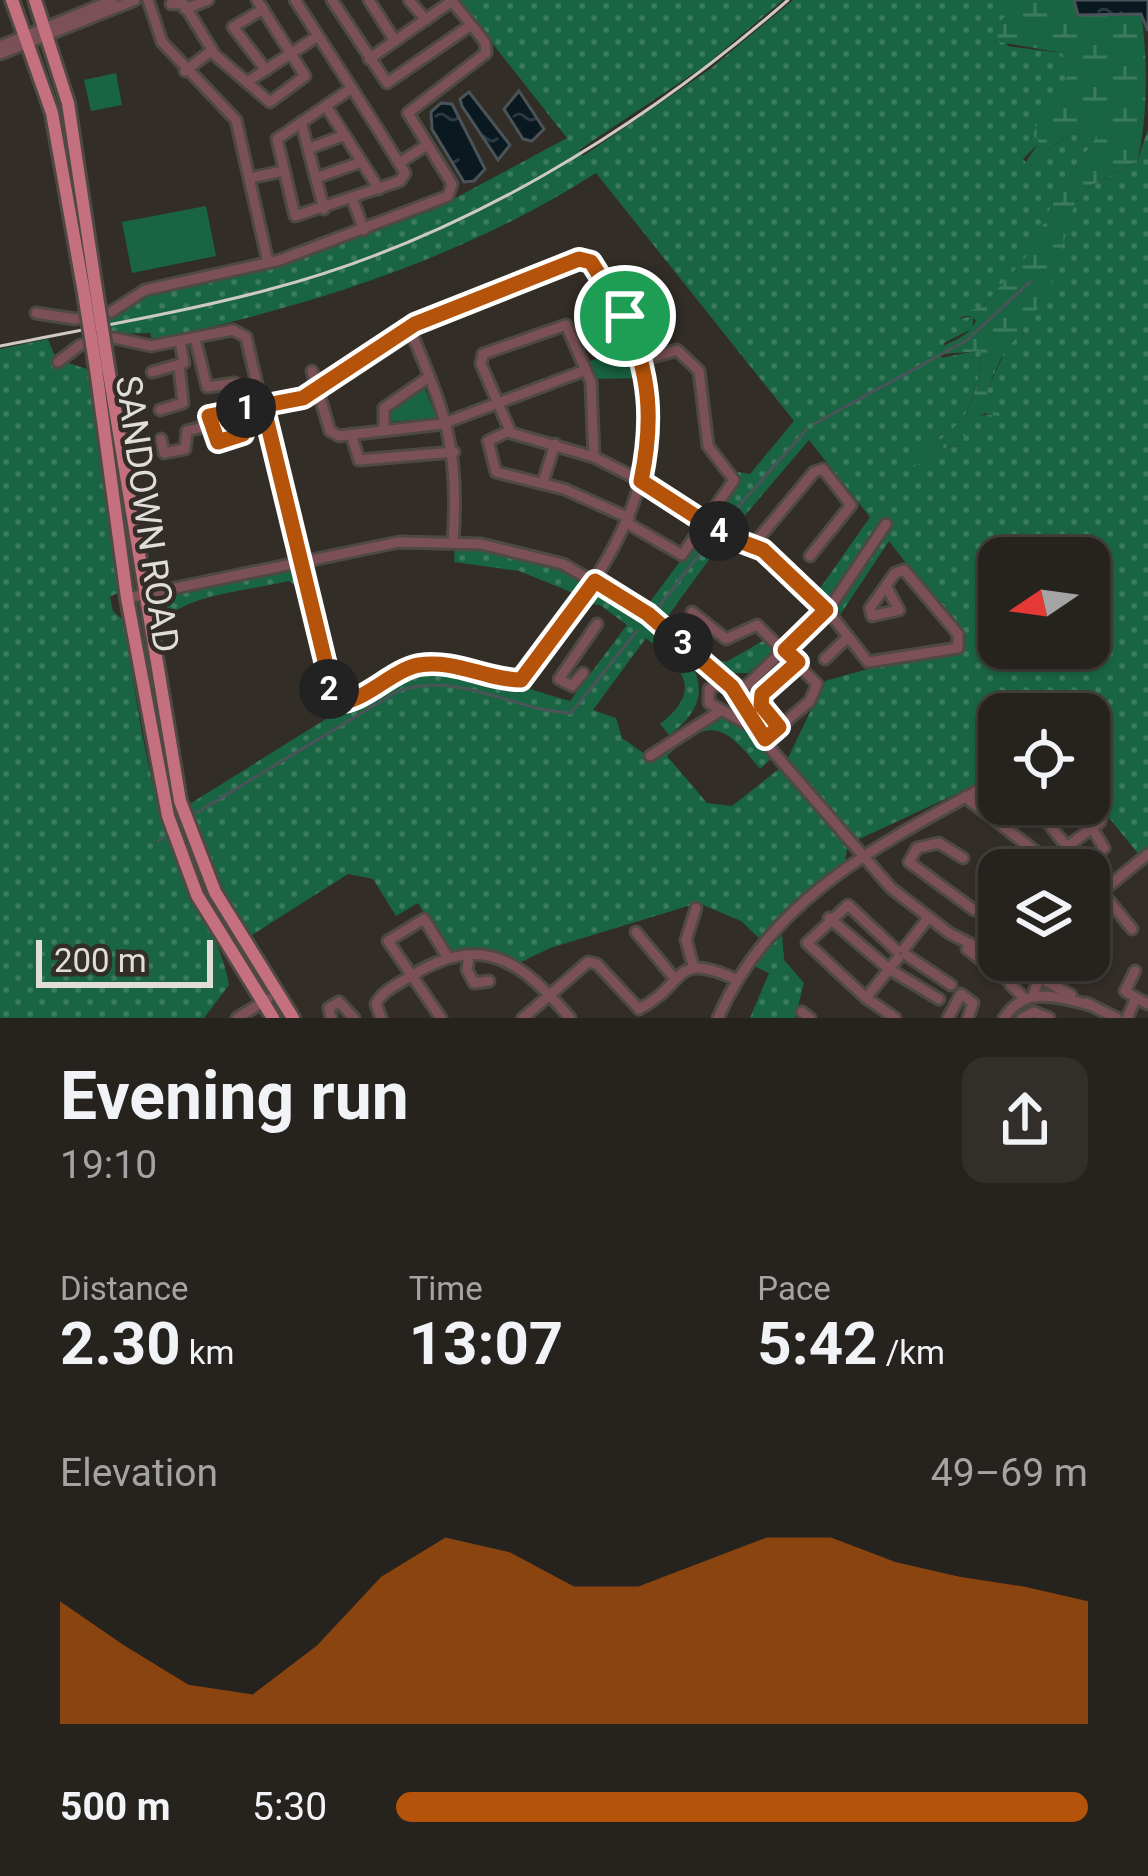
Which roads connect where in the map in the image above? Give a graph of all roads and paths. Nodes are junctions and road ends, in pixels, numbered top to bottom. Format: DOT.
graph roads {
  1 [pos="12,0"];
  2 [pos="35,0"];
  3 [pos="113,0"];
  4 [pos="135,0"];
  5 [pos="148,0"];
  6 [pos="208,0"];
  7 [pos="295,0"];
  8 [pos="348,0"];
  9 [pos="369,0"];
  10 [pos="410,0"];
  11 [pos="452,1"];
  12 [pos="171,4"];
  13 [pos="334,4"];
  14 [pos="260,5"];
  15 [pos="185,9"];
  16 [pos="426,20"];
  17 [pos="471,25"];
  18 [pos="48,32"];
  19 [pos="319,36"];
  20 [pos="29,41"];
  21 [pos="395,41"];
  22 [pos="0,50"];
  23 [pos="211,51"];
  24 [pos="292,54"];
  25 [pos="370,59"];
  26 [pos="266,70"];
  27 [pos="185,71"];
  28 [pos="250,80"];
  29 [pos="352,88"];
  30 [pos="326,106"];
  31 [pos="301,122"];
  32 [pos="345,135"];
  33 [pos="427,146"];
  34 [pos="310,148"];
  35 [pos="362,161"];
  36 [pos="399,163"];
  37 [pos="283,171"];
  38 [pos="250,178"];
  39 [pos="316,178"];
  40 [pos="379,189"];
  41 [pos="352,198"];
  42 [pos="324,208"];
  43 [pos="364,230"];
  44 [pos="268,262"];
  45 [pos="90,292"];
  46 [pos="36,313"];
  47 [pos="410,327"];
  48 [pos="195,338"];
  49 [pos="180,341"];
  50 [pos="643,360"];
  51 [pos="58,362"];
  52 [pos="179,366"];
  53 [pos="102,368"];
  54 [pos="312,370"];
  55 [pos="586,370"];
  56 [pos="152,372"];
  57 [pos="429,377"];
  58 [pos="235,383"];
  59 [pos="319,389"];
  60 [pos="263,405"];
  61 [pos="497,405"];
  62 [pos="160,410"];
  63 [pos="235,410"];
  64 [pos="447,422"];
  65 [pos="210,425"];
  66 [pos="384,430"];
  67 [pos="509,431"];
  68 [pos="351,434"];
  69 [pos="161,439"];
  70 [pos="555,444"];
  71 [pos="454,452"];
  72 [pos="594,457"];
  73 [pos="641,481"];
  74 [pos="543,482"];
  75 [pos="628,520"];
  76 [pos="704,522"];
  77 [pos="886,524"];
  78 [pos="453,541"];
  79 [pos="753,545"];
  80 [pos="810,556"];
  81 [pos="299,561"];
  82 [pos="595,581"];
  83 [pos="886,586"];
  84 [pos="145,595"];
  85 [pos="128,598"];
  86 [pos="826,610"];
  87 [pos="692,612"];
  88 [pos="597,624"];
  89 [pos="562,627"];
  90 [pos="848,637"];
  91 [pos="681,642"];
  92 [pos="582,643"];
  93 [pos="785,650"];
  94 [pos="825,658"];
  95 [pos="798,662"];
  96 [pos="767,665"];
  97 [pos="583,673"];
  98 [pos="726,682"];
  99 [pos="707,694"];
  100 [pos="736,698"];
  101 [pos="722,711"];
  102 [pos="779,727"];
  103 [pos="685,731"];
  104 [pos="768,744"];
  105 [pos="650,757"];
  106 [pos="978,790"];
  107 [pos="965,797"];
  108 [pos="1050,825"];
  109 [pos="1094,825"];
  110 [pos="907,826"];
  111 [pos="1092,828"];
  112 [pos="1068,848"];
  113 [pos="917,849"];
  114 [pos="1030,849"];
  115 [pos="1103,849"];
  116 [pos="1148,854"];
  117 [pos="858,856"];
  118 [pos="963,858"];
  119 [pos="1110,888"];
  120 [pos="696,908"];
  121 [pos="978,910"];
  122 [pos="1110,911"];
  123 [pos="829,918"];
  124 [pos="928,918"];
  125 [pos="1132,929"];
  126 [pos="636,932"];
  127 [pos="950,933"];
  128 [pos="978,944"];
  129 [pos="901,953"];
  130 [pos="447,956"];
  131 [pos="469,956"];
  132 [pos="693,965"];
  133 [pos="889,969"];
  134 [pos="1135,971"];
  135 [pos="413,975"];
  136 [pos="675,979"];
  137 [pos="735,979"];
  138 [pos="490,981"];
  139 [pos="1014,981"];
  140 [pos="1037,981"];
  141 [pos="1048,981"];
  142 [pos="1011,984"];
  143 [pos="950,985"];
  144 [pos="278,993"];
  145 [pos="550,994"];
  146 [pos="1029,997"];
  147 [pos="866,998"];
  148 [pos="1136,998"];
  149 [pos="939,999"];
  150 [pos="262,1002"];
  151 [pos="1148,1004"];
  152 [pos="1091,1006"];
  153 [pos="237,1018"];
  154 [pos="272,1018"];
  155 [pos="293,1018"];
  156 [pos="331,1018"];
  157 [pos="354,1018"];
  158 [pos="381,1018"];
  159 [pos="441,1018"];
  160 [pos="523,1018"];
  161 [pos="570,1018"];
  162 [pos="718,1018"];
  163 [pos="895,1018"];
  164 [pos="948,1018"];
  165 [pos="968,1018"];
  166 [pos="1002,1018"];
  167 [pos="1022,1018"];
  168 [pos="1049,1018"];
  169 [pos="1117,1018"];
  170 [pos="1126,1018"];
  1 -- 20 [label="main road, SANDOWN ROAD"];
  2 -- 18 [label="main road, SANDOWN ROAD"];
  3 -- 18 [label="street"];
  4 -- 18 [label="street"];
  5 -- 27 [label="street"];
  6 -- 15 [label="street"];
  7 -- 19 [label="street"];
  8 -- 13 [label="street"];
  9 -- 21 [label="street"];
  10 -- 16 [label="street"];
  11 -- 16 [label="street"];
  11 -- 17 [label="street"];
  12 -- 15 [label="street"];
  13 -- 25 [label="street"];
  14 -- 24 [label="street"];
  14 -- 26 [label="street"];
  15 -- 23 [label="street"];
  16 -- 21 [label="street"];
  17 -- 25 [label="street"];
  17 -- 33 [label="street"];
  18 -- 20 [label="street"];
  18 -- 45 [label="main road, SANDOWN ROAD"];
  19 -- 24 [label="street"];
  19 -- 29 [label="street"];
  20 -- 22 [label="street"];
  20 -- 45 [label="main road, SANDOWN ROAD"];
  21 -- 25 [label="street"];
  23 -- 27 [label="street"];
  23 -- 28 [label="street"];
  24 -- 26 [label="street"];
  24 -- 28 [label="street"];
  26 -- 28 [label="street"];
  27 -- 38 [label="street"];
  29 -- 30 [label="street"];
  29 -- 36 [label="street"];
  30 -- 31 [label="street"];
  30 -- 32 [label="street"];
  31 -- 34 [label="street"];
  31 -- 37 [label="street"];
  32 -- 34 [label="street"];
  32 -- 35 [label="street"];
  33 -- 36 [label="street"];
  33 -- 43 [label="street"];
  34 -- 39 [label="street"];
  35 -- 39 [label="street"];
  35 -- 40 [label="street"];
  36 -- 40 [label="street"];
  37 -- 38 [label="street"];
  37 -- 42 [label="street"];
  38 -- 44 [label="street"];
  39 -- 42 [label="street"];
  40 -- 41 [label="street"];
  41 -- 42 [label="street"];
  41 -- 43 [label="street"];
  43 -- 44 [label="street"];
  44 -- 46 [label="street"];
  45 -- 53 [label="main road, SANDOWN ROAD, bridge"];
  47 -- 50 [label="street"];
  47 -- 57 [label="street"];
  47 -- 59 [label="street"];
  48 -- 49 [label="street"];
  48 -- 58 [label="street"];
  48 -- 60 [label="street"];
  49 -- 51 [label="street"];
  49 -- 52 [label="street"];
  50 -- 73 [label="street"];
  50 -- 76 [label="street"];
  52 -- 56 [label="street"];
  52 -- 62 [label="street"];
  53 -- 84 [label="main road, SANDOWN ROAD"];
  53 -- 85 [label="main road, SANDOWN ROAD"];
  54 -- 59 [label="street"];
  55 -- 61 [label="street"];
  55 -- 61 [label="street"];
  55 -- 72 [label="street"];
  57 -- 64 [label="street"];
  57 -- 66 [label="street"];
  59 -- 60 [label="street"];
  59 -- 68 [label="street"];
  60 -- 63 [label="street"];
  60 -- 81 [label="street"];
  61 -- 64 [label="street"];
  61 -- 67 [label="street"];
  63 -- 65 [label="street"];
  63 -- 65 [label="street"];
  64 -- 66 [label="street"];
  64 -- 71 [label="street"];
  65 -- 69 [label="street"];
  66 -- 68 [label="street"];
  67 -- 70 [label="street"];
  67 -- 74 [label="street"];
  68 -- 71 [label="street"];
  70 -- 72 [label="street"];
  70 -- 74 [label="street"];
  71 -- 78 [label="street"];
  72 -- 73 [label="street"];
  73 -- 75 [label="street"];
  73 -- 76 [label="street"];
  74 -- 75 [label="street"];
  75 -- 76 [label="street"];
  75 -- 82 [label="street"];
  76 -- 79 [label="street"];
  77 -- 86 [label="street"];
  78 -- 81 [label="street"];
  78 -- 82 [label="street"];
  79 -- 80 [label="street"];
  79 -- 86 [label="street"];
  81 -- 84 [label="street"];
  81 -- 89 [label="street"];
  82 -- 89 [label="street"];
  82 -- 91 [label="street"];
  83 -- 90 [label="street"];
  84 -- 85 [label="street"];
  84 -- 144 [label="main road, SANDOWN ROAD"];
  85 -- 150 [label="main road, SANDOWN ROAD"];
  86 -- 90 [label="street"];
  86 -- 93 [label="street"];
  87 -- 93 [label="street"];
  88 -- 92 [label="street"];
  89 -- 92 [label="street"];
  90 -- 94 [label="street"];
  91 -- 98 [label="street"];
  91 -- 99 [label="street"];
  92 -- 97 [label="street"];
  93 -- 95 [label="street"];
  93 -- 96 [label="street"];
  95 -- 102 [label="street"];
  95 -- 102 [label="street"];
  96 -- 98 [label="street"];
  96 -- 100 [label="street"];
  98 -- 99 [label="street"];
  98 -- 100 [label="street"];
  99 -- 101 [label="street"];
  99 -- 103 [label="street"];
  100 -- 101 [label="street"];
  100 -- 104 [label="street"];
  101 -- 103 [label="street"];
  101 -- 104 [label="street"];
  102 -- 104 [label="street"];
  103 -- 105 [label="street"];
  104 -- 117 [label="street"];
  106 -- 107 [label="street"];
  107 -- 110 [label="street"];
  107 -- 114 [label="street"];
  108 -- 112 [label="street"];
  109 -- 111 [label="street"];
  110 -- 113 [label="street"];
  110 -- 117 [label="street"];
  111 -- 112 [label="street"];
  111 -- 115 [label="street"];
  113 -- 118 [label="street"];
  113 -- 121 [label="street"];
  116 -- 119 [label="street"];
  117 -- 124 [label="street"];
  117 -- 137 [label="street"];
  120 -- 132 [label="street"];
  122 -- 125 [label="street"];
  123 -- 129 [label="street"];
  123 -- 133 [label="street"];
  123 -- 147 [label="street"];
  124 -- 127 [label="street"];
  124 -- 129 [label="street"];
  126 -- 136 [label="street"];
  127 -- 128 [label="street"];
  127 -- 142 [label="street"];
  129 -- 133 [label="street"];
  129 -- 143 [label="street"];
  130 -- 131 [label="street"];
  130 -- 135 [label="street"];
  130 -- 135 [label="street"];
  131 -- 138 [label="street"];
  131 -- 145 [label="street"];
  132 -- 136 [label="street"];
  132 -- 137 [label="street"];
  133 -- 147 [label="street"];
  133 -- 149 [label="street"];
  134 -- 148 [label="street"];
  135 -- 158 [label="street"];
  135 -- 159 [label="street"];
  136 -- 145 [label="street"];
  137 -- 162 [label="street"];
  139 -- 142 [label="street"];
  140 -- 146 [label="street"];
  141 -- 152 [label="street"];
  142 -- 146 [label="street"];
  142 -- 166 [label="street"];
  144 -- 150 [label="street"];
  144 -- 155 [label="main road, SANDOWN ROAD"];
  145 -- 160 [label="street"];
  145 -- 161 [label="street"];
  146 -- 152 [label="street"];
  146 -- 166 [label="street"];
  147 -- 163 [label="street"];
  148 -- 151 [label="street"];
  148 -- 170 [label="street"];
  150 -- 153 [label="street"];
  150 -- 154 [label="main road, SANDOWN ROAD"];
  152 -- 169 [label="street"];
  156 -- 157 [label="street"];
  164 -- 165 [label="street"];
  167 -- 168 [label="street"];
}
